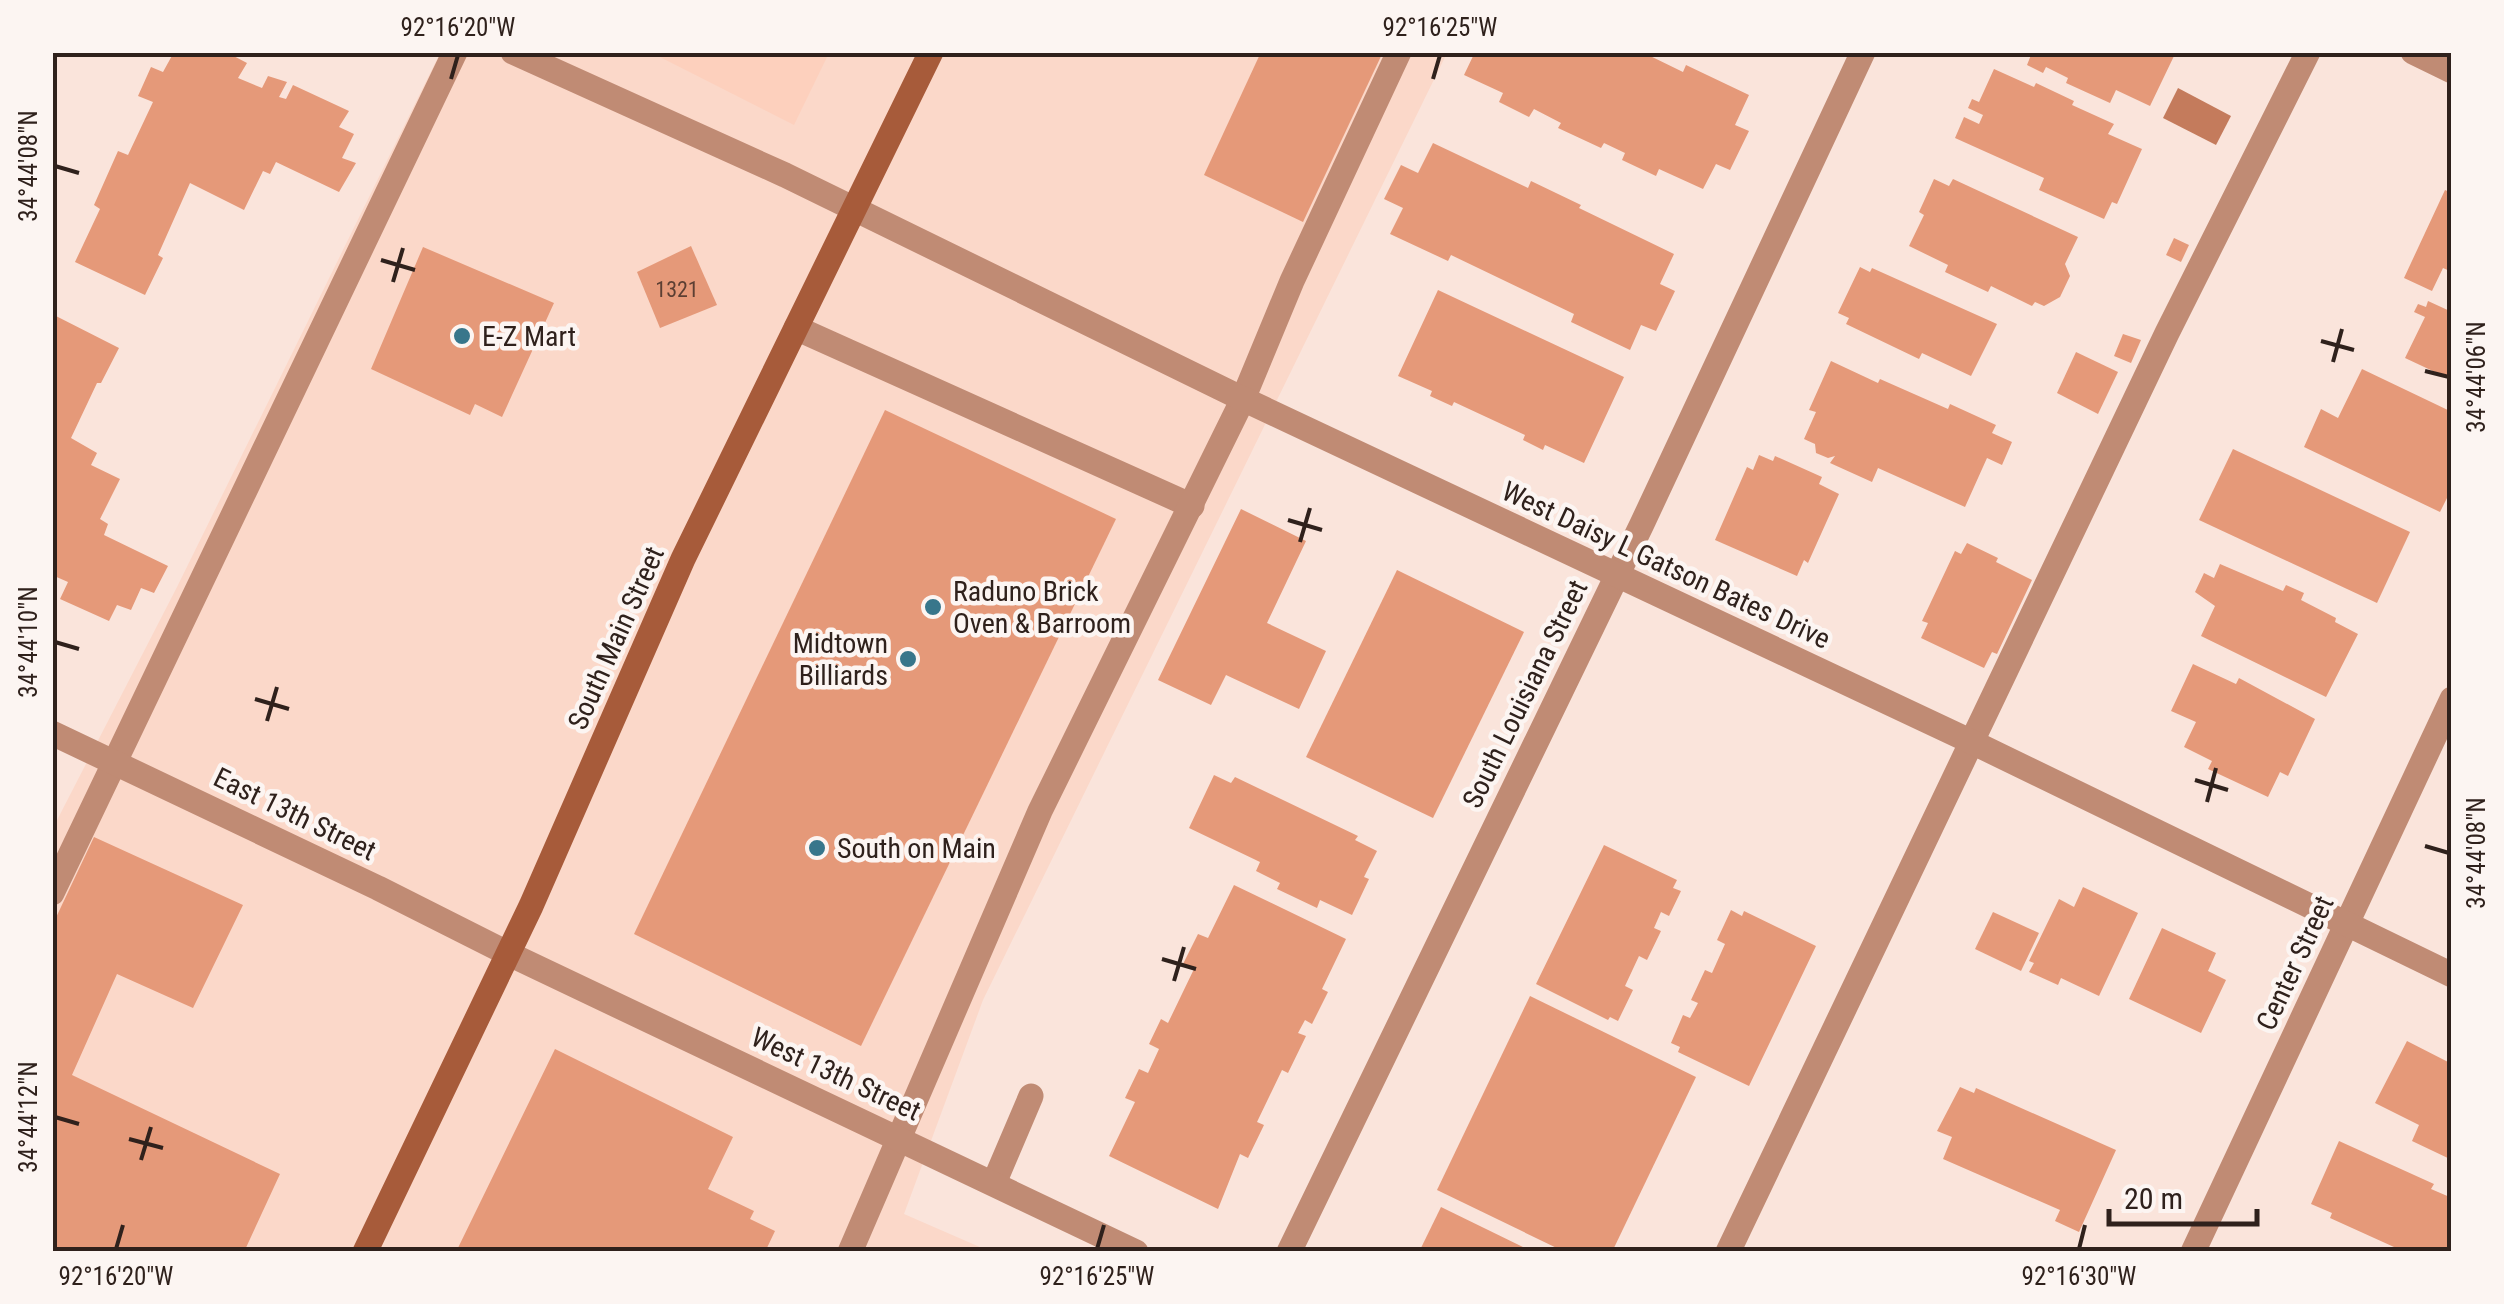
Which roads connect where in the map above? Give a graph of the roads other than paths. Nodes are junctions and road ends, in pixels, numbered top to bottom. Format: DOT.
graph roads {
  1 [pos="455,52"];
  2 [pos="931,52"];
  3 [pos="1398,52"];
  4 [pos="1862,52"];
  5 [pos="2308,52"];
  6 [pos="2413,52"];
  7 [pos="522,54"];
  8 [pos="2452,71"];
  9 [pos="855,211"];
  10 [pos="796,328"];
  11 [pos="1244,399"];
  12 [pos="1192,506"];
  13 [pos="1616,575"];
  14 [pos="2452,699"];
  15 [pos="52,733"];
  16 [pos="1972,742"];
  17 [pos="116,762"];
  18 [pos="52,892"];
  19 [pos="2346,926"];
  20 [pos="509,954"];
  21 [pos="2452,975"];
  22 [pos="1031,1096"];
  23 [pos="901,1138"];
  24 [pos="994,1183"];
  25 [pos="365,1252"];
  26 [pos="850,1252"];
  27 [pos="1136,1252"];
  28 [pos="1289,1252"];
  29 [pos="1728,1252"];
  30 [pos="2193,1252"];
  1 -- 17 [label="street"];
  2 -- 9 [label="main road, South Main Street"];
  3 -- 11 [label="street"];
  4 -- 13 [label="street, South Louisiana Street"];
  5 -- 16 [label="street"];
  6 -- 8 [label="street"];
  7 -- 9 [label="street, West Daisy L Gatson Bates Drive"];
  9 -- 10 [label="main road, South Main Street"];
  9 -- 11 [label="street, West Daisy L Gatson Bates Drive"];
  10 -- 12 [label="street"];
  10 -- 20 [label="main road, South Main Street"];
  11 -- 12 [label="street"];
  11 -- 13 [label="street, West Daisy L Gatson Bates Drive"];
  12 -- 23 [label="street"];
  13 -- 16 [label="street, West Daisy L Gatson Bates Drive"];
  13 -- 28 [label="street, South Louisiana Street"];
  14 -- 19 [label="street, Center Street"];
  15 -- 17 [label="street, East 13th Street"];
  16 -- 19 [label="street, West Daisy L Gatson Bates Drive"];
  16 -- 29 [label="street"];
  17 -- 18 [label="street"];
  17 -- 20 [label="street, East 13th Street"];
  19 -- 21 [label="street, West Daisy L Gatson Bates Drive"];
  19 -- 30 [label="street, Center Street"];
  20 -- 23 [label="street, West 13th Street"];
  20 -- 25 [label="main road, South Main Street"];
  22 -- 24 [label="street"];
  23 -- 24 [label="street, West 13th Street"];
  23 -- 26 [label="street"];
  24 -- 27 [label="street, West 13th Street"];
}
